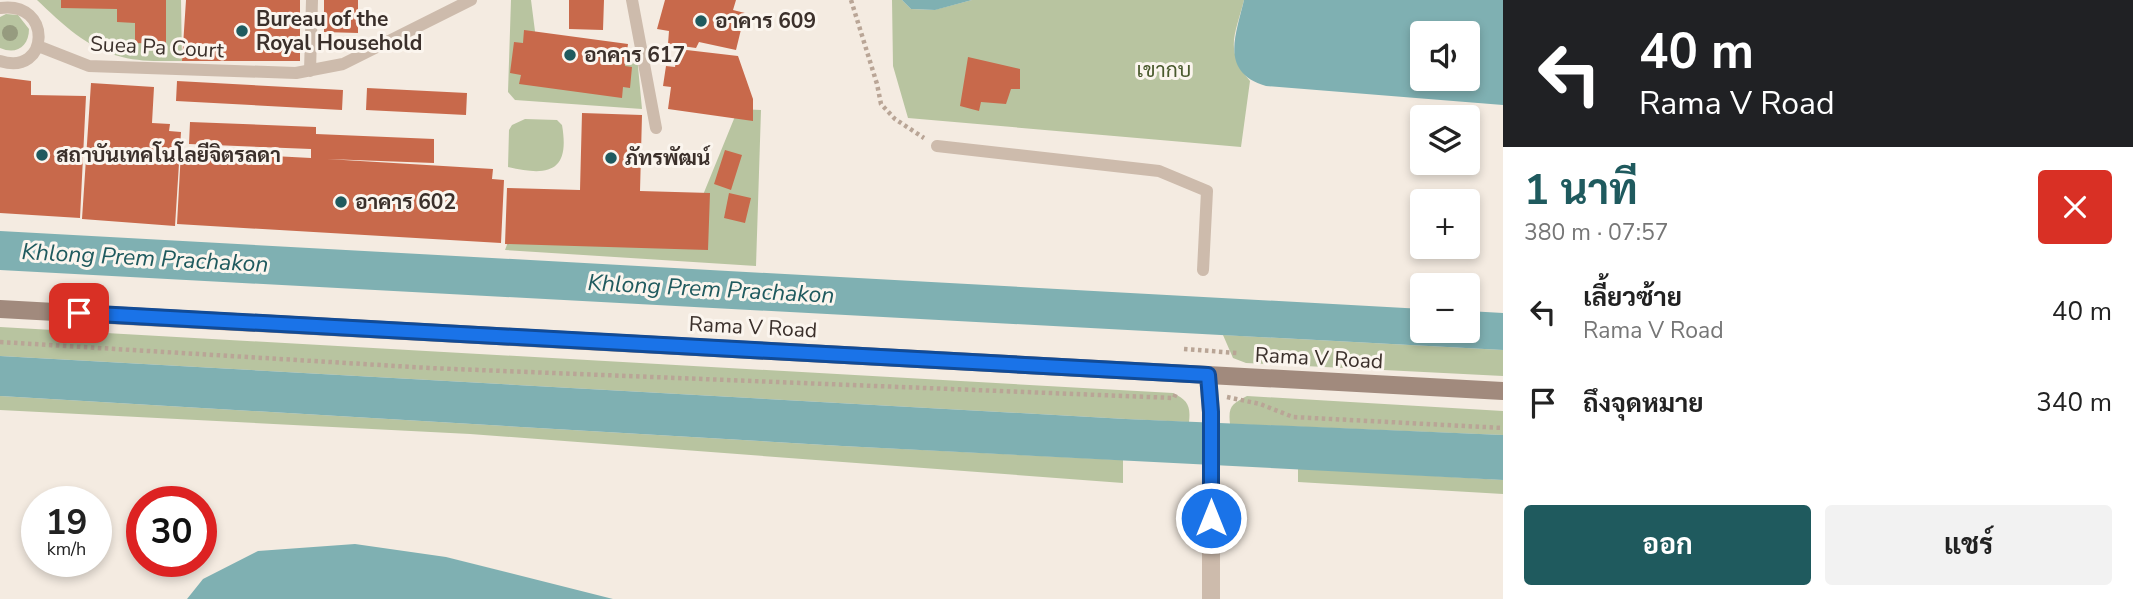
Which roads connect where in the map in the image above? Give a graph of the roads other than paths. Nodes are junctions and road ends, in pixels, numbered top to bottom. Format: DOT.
graph roads {
  1 [pos="312,0"];
  2 [pos="471,0"];
  3 [pos="632,0"];
  4 [pos="2,5"];
  5 [pos="38,46"];
  6 [pos="0,61"];
  7 [pos="310,71"];
  8 [pos="656,128"];
  9 [pos="937,146"];
  10 [pos="1203,270"];
  11 [pos="0,309"];
  12 [pos="1208,375"];
  13 [pos="1503,391"];
  14 [pos="1211,599"];
  1 -- 7 [label="lane"];
  2 -- 7 [label="lane, Suea Pa Court"];
  3 -- 8 [label="lane"];
  4 -- 5 [label="lane"];
  5 -- 6 [label="lane"];
  5 -- 7 [label="lane, Suea Pa Court"];
  9 -- 10 [label="lane"];
  11 -- 12 [label="main road, Rama V Road"];
  12 -- 13 [label="main road, Rama V Road"];
  12 -- 14 [label="street"];
}
